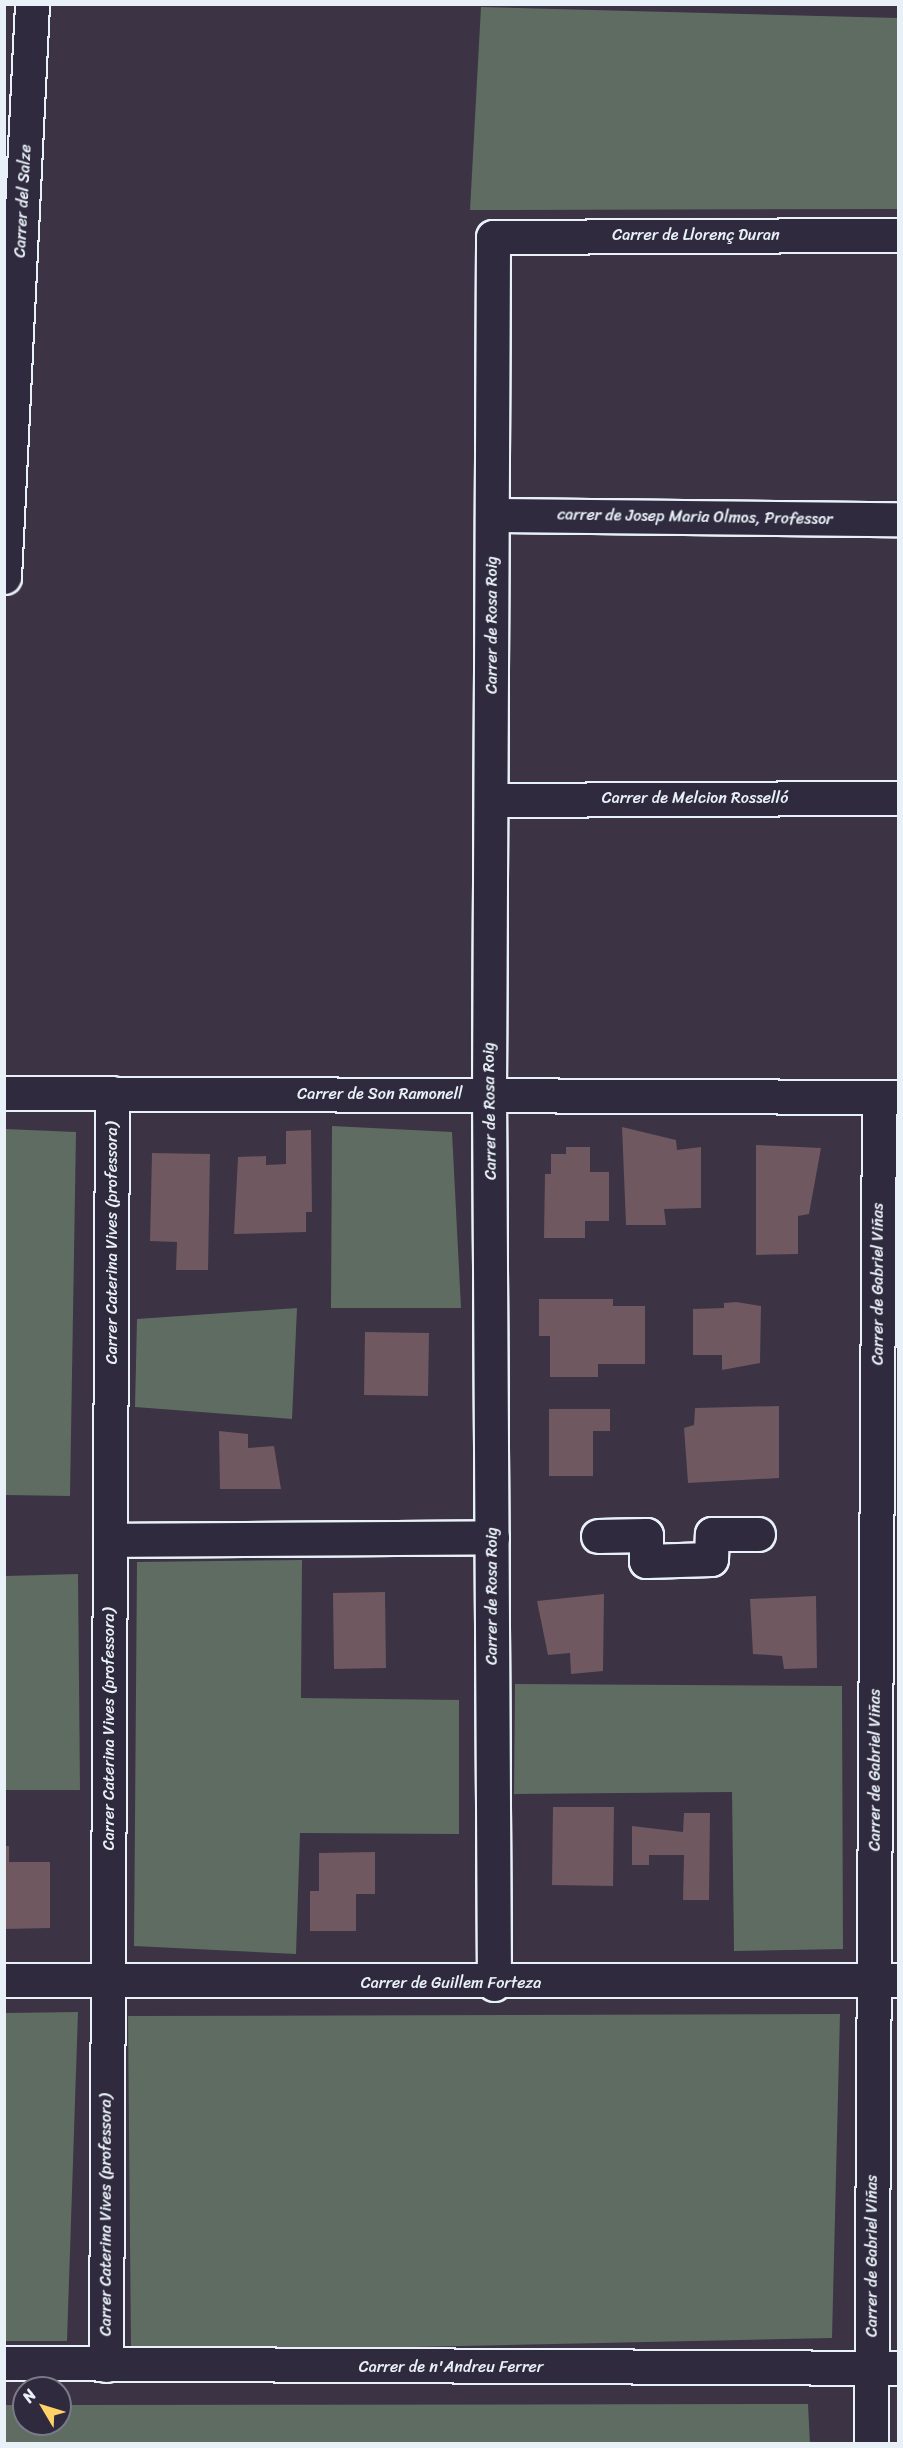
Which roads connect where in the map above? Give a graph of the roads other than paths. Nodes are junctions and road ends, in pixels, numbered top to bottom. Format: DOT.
graph roads {
  1 [pos="32,4"];
  2 [pos="898,235"];
  3 [pos="493,237"];
  4 [pos="492,515"];
  5 [pos="898,519"];
  6 [pos="4,578"];
  7 [pos="898,798"];
  8 [pos="492,800"];
  9 [pos="4,1093"];
  10 [pos="112,1093"];
  11 [pos="489,1094"];
  12 [pos="889,1097"];
  13 [pos="887,1532"];
  14 [pos="758,1534"];
  15 [pos="598,1536"];
  16 [pos="492,1537"];
  17 [pos="110,1540"];
  18 [pos="4,1980"];
  19 [pos="886,1980"];
  20 [pos="108,1982"];
  21 [pos="494,1984"];
  22 [pos="4,2363"];
  23 [pos="106,2365"];
  24 [pos="885,2368"];
  25 [pos="871,2444"];
  1 -- 6 [label="street, Carrer del Salze"];
  2 -- 3 [label="street, Carrer de Llorenç Duran"];
  3 -- 4 [label="street, Carrer de Rosa Roig"];
  4 -- 5 [label="street, carrer de Josep Maria Olmos, Professor"];
  4 -- 8 [label="street, Carrer de Rosa Roig"];
  7 -- 8 [label="street, Carrer de Melcion Rosselló"];
  8 -- 11 [label="street, Carrer de Rosa Roig"];
  9 -- 10 [label="street, Carrer de Son Ramonell"];
  10 -- 11 [label="street, Carrer de Son Ramonell"];
  10 -- 17 [label="street, Carrer Caterina Vives (professora)"];
  11 -- 12 [label="street, Carrer de Son Ramonell"];
  11 -- 16 [label="street, Carrer de Rosa Roig"];
  12 -- 13 [label="street, Carrer de Gabriel Viñas"];
  13 -- 19 [label="street, Carrer de Gabriel Viñas"];
  14 -- 15 [label="street"];
  16 -- 17 [label="street"];
  16 -- 21 [label="street, Carrer de Rosa Roig"];
  17 -- 20 [label="street, Carrer Caterina Vives (professora)"];
  18 -- 20 [label="street, Carrer de Guillem Forteza"];
  19 -- 21 [label="street, Carrer de Guillem Forteza"];
  19 -- 24 [label="street, Carrer de Gabriel Viñas"];
  20 -- 21 [label="street, Carrer de Guillem Forteza"];
  20 -- 23 [label="street, Carrer Caterina Vives (professora)"];
  22 -- 23 [label="street, Carrer de n'Andreu Ferrer"];
  23 -- 24 [label="street, Carrer de n'Andreu Ferrer"];
  24 -- 25 [label="street, Carrer de Gabriel Viñas"];
}
